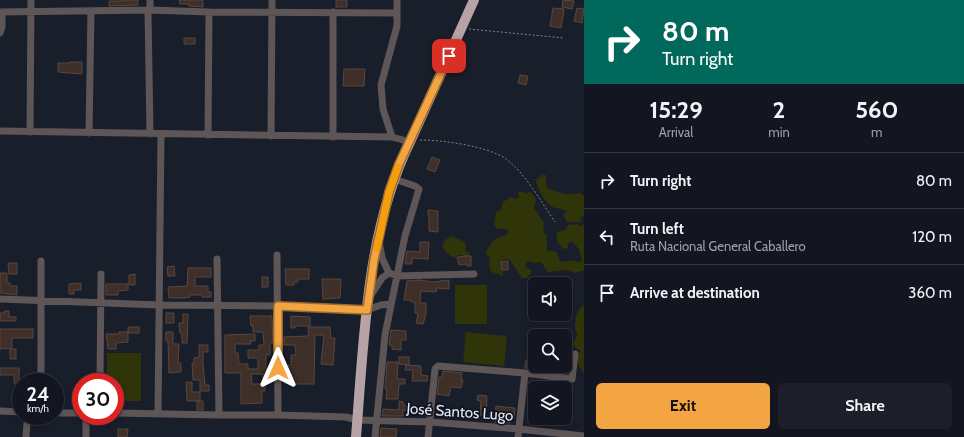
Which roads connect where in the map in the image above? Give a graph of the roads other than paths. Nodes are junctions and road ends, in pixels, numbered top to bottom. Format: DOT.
graph roads {
  1 [pos="31,0"];
  2 [pos="150,0"];
  3 [pos="272,0"];
  4 [pos="397,0"];
  5 [pos="474,0"];
  6 [pos="149,10"];
  7 [pos="91,11"];
  8 [pos="1,12"];
  9 [pos="31,12"];
  10 [pos="209,12"];
  11 [pos="272,12"];
  12 [pos="333,12"];
  13 [pos="397,13"];
  14 [pos="0,33"];
  15 [pos="0,131"];
  16 [pos="30,132"];
  17 [pos="89,133"];
  18 [pos="150,134"];
  19 [pos="161,134"];
  20 [pos="208,135"];
  21 [pos="271,136"];
  22 [pos="333,137"];
  23 [pos="392,138"];
  24 [pos="411,141"];
  25 [pos="394,179"];
  26 [pos="378,239"];
  27 [pos="277,255"];
  28 [pos="217,259"];
  29 [pos="41,261"];
  30 [pos="389,273"];
  31 [pos="101,274"];
  32 [pos="474,274"];
  33 [pos="397,276"];
  34 [pos="369,298"];
  35 [pos="0,300"];
  36 [pos="42,300"];
  37 [pos="101,302"];
  38 [pos="159,304"];
  39 [pos="391,304"];
  40 [pos="217,305"];
  41 [pos="278,306"];
  42 [pos="367,310"];
  43 [pos="575,354"];
  44 [pos="41,373"];
  45 [pos="100,373"];
  46 [pos="525,373"];
  47 [pos="0,411"];
  48 [pos="12,412"];
  49 [pos="124,413"];
  50 [pos="158,414"];
  51 [pos="219,415"];
  52 [pos="278,415"];
  53 [pos="357,420"];
  54 [pos="377,420"];
  55 [pos="430,422"];
  56 [pos="27,425"];
  57 [pos="86,425"];
  58 [pos="519,429"];
  59 [pos="584,436"];
  60 [pos="26,437"];
  61 [pos="86,437"];
  62 [pos="356,437"];
  63 [pos="375,437"];
  64 [pos="428,437"];
  65 [pos="518,437"];
  1 -- 9 [label="street"];
  2 -- 6 [label="street"];
  3 -- 11 [label="street"];
  4 -- 13 [label="street"];
  5 -- 24 [label="highway"];
  6 -- 7 [label="street"];
  6 -- 10 [label="street"];
  6 -- 18 [label="street"];
  7 -- 9 [label="street"];
  7 -- 17 [label="street"];
  8 -- 9 [label="street"];
  8 -- 14 [label="street"];
  9 -- 16 [label="street"];
  10 -- 11 [label="street"];
  10 -- 20 [label="street"];
  11 -- 12 [label="street"];
  11 -- 21 [label="street"];
  12 -- 13 [label="street"];
  12 -- 22 [label="street"];
  13 -- 23 [label="street"];
  15 -- 16 [label="street"];
  16 -- 17 [label="street"];
  17 -- 18 [label="street"];
  18 -- 19 [label="street"];
  19 -- 20 [label="street"];
  19 -- 38 [label="street"];
  20 -- 21 [label="street"];
  21 -- 22 [label="street"];
  22 -- 23 [label="street"];
  23 -- 24 [label="street"];
  24 -- 25 [label="highway"];
  25 -- 26 [label="highway"];
  25 -- 33 [label="street"];
  26 -- 30 [label="street"];
  26 -- 34 [label="highway"];
  27 -- 41 [label="street"];
  28 -- 40 [label="street"];
  29 -- 36 [label="street"];
  30 -- 33 [label="street"];
  30 -- 34 [label="street"];
  31 -- 37 [label="street"];
  32 -- 33 [label="street"];
  33 -- 39 [label="street"];
  34 -- 42 [label="highway"];
  35 -- 36 [label="street"];
  36 -- 37 [label="street"];
  36 -- 44 [label="street"];
  37 -- 38 [label="street"];
  37 -- 45 [label="street"];
  38 -- 40 [label="street"];
  38 -- 50 [label="street"];
  39 -- 42 [label="street"];
  39 -- 54 [label="street"];
  40 -- 41 [label="street"];
  40 -- 51 [label="street"];
  41 -- 42 [label="street"];
  41 -- 52 [label="street"];
  42 -- 53 [label="highway"];
  43 -- 46 [label="street"];
  46 -- 55 [label="street"];
  46 -- 58 [label="street"];
  47 -- 48 [label="street"];
  49 -- 50 [label="street, José Santos Lugo"];
  50 -- 51 [label="street, José Santos Lugo"];
  51 -- 52 [label="street, José Santos Lugo"];
  52 -- 53 [label="street, José Santos Lugo"];
  53 -- 54 [label="street, José Santos Lugo"];
  53 -- 62 [label="highway"];
  54 -- 55 [label="street, José Santos Lugo"];
  54 -- 63 [label="street"];
  55 -- 58 [label="street, José Santos Lugo"];
  55 -- 64 [label="street"];
  56 -- 60 [label="street"];
  57 -- 61 [label="street"];
  58 -- 59 [label="street, José Santos Lugo"];
  58 -- 65 [label="street"];
}
